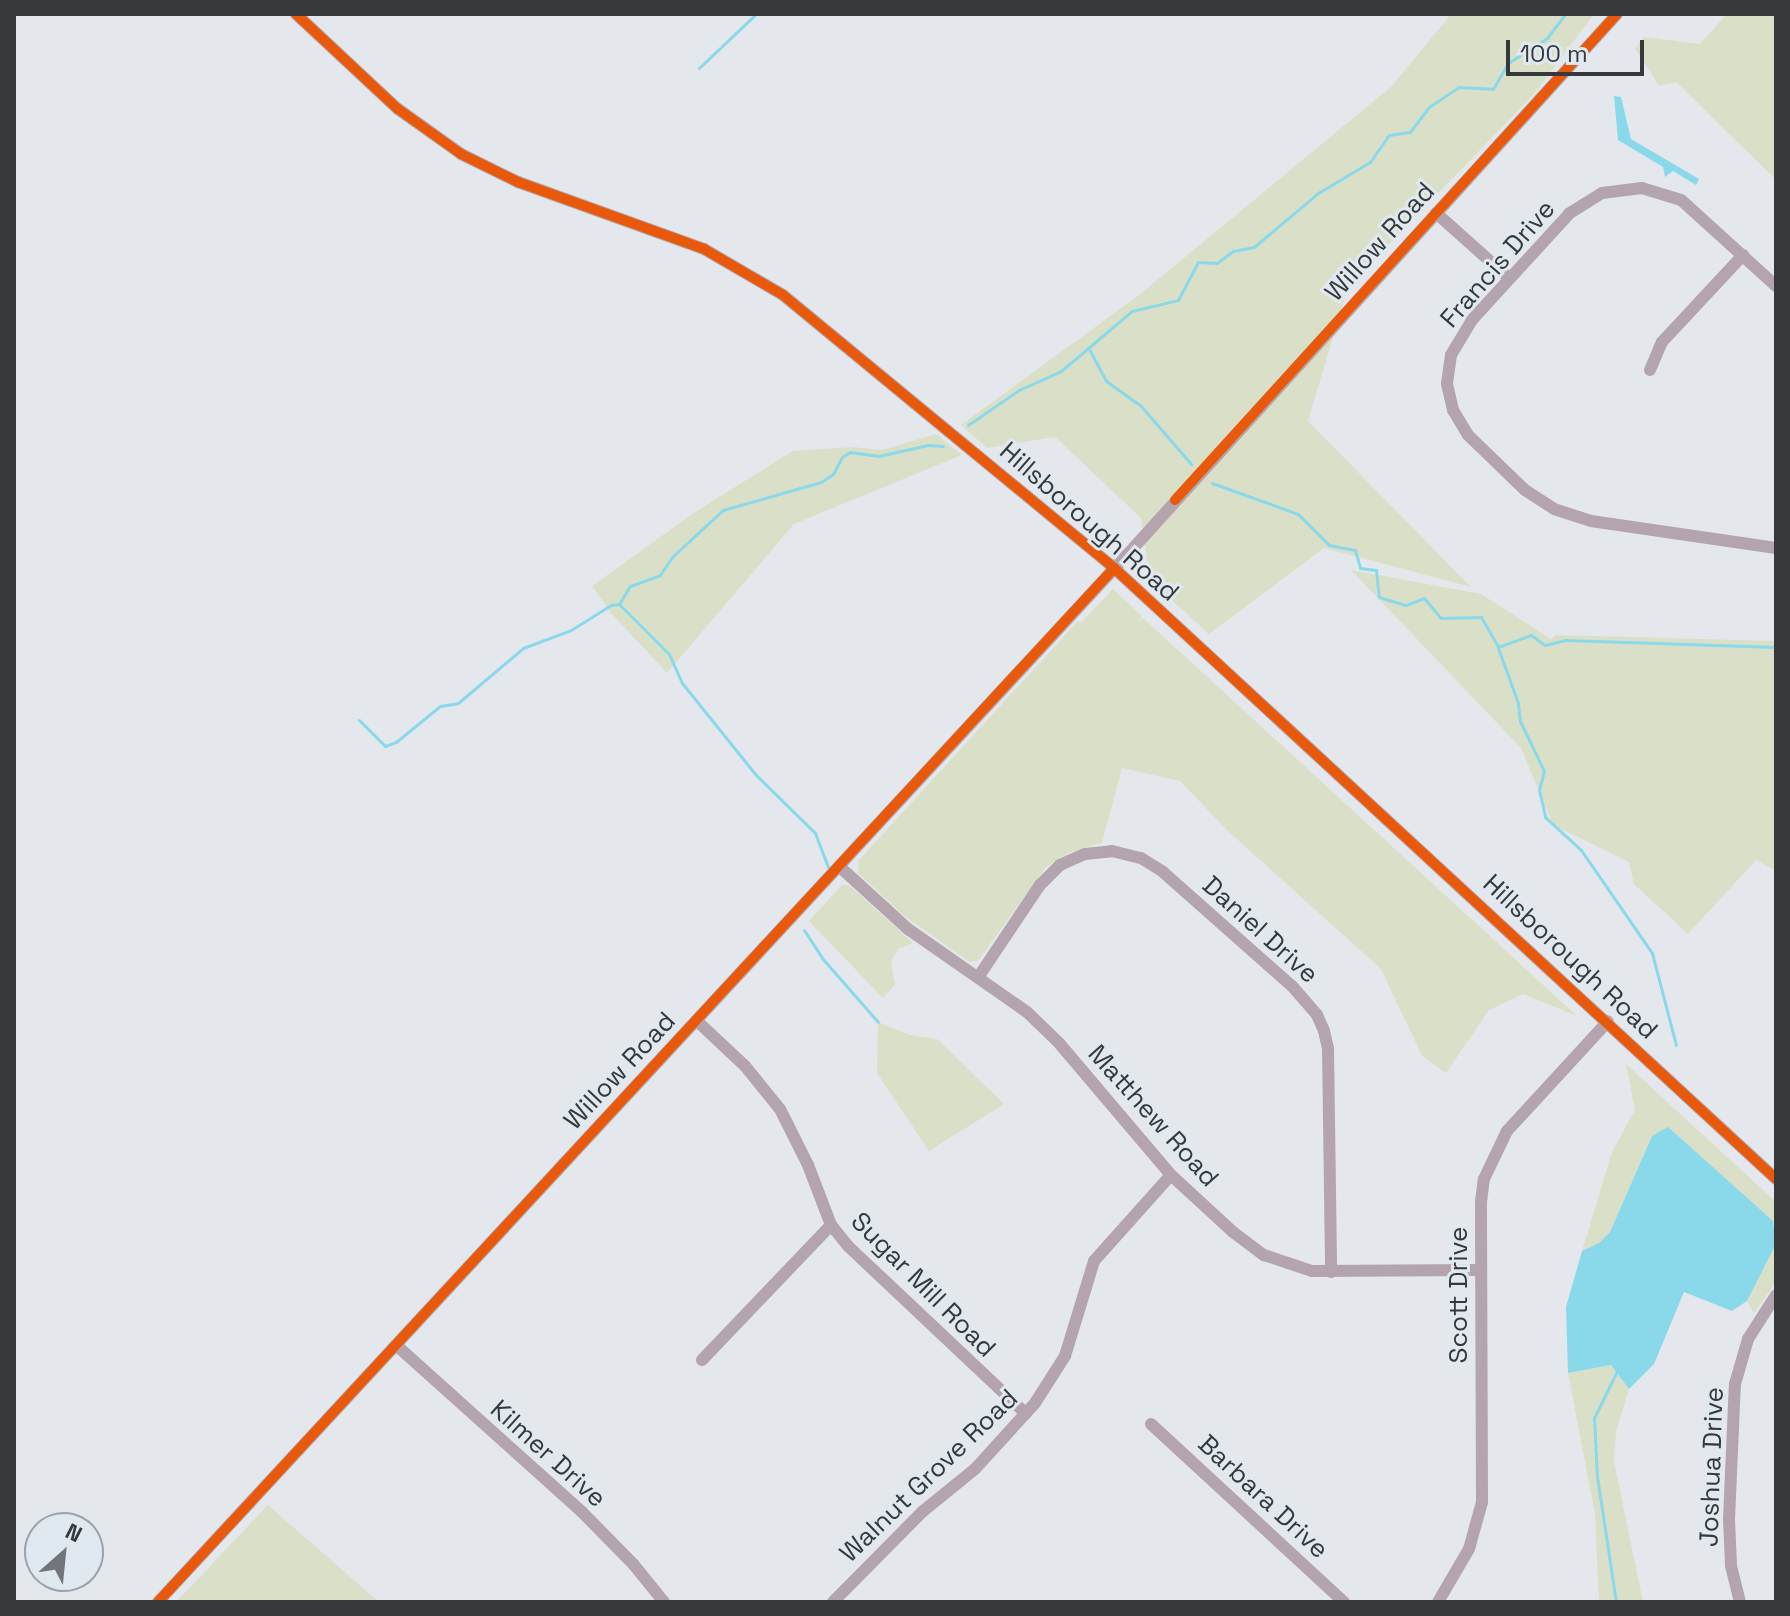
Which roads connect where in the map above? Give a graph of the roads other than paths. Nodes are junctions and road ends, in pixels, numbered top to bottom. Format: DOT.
graph roads {
  1 [pos="296,14"];
  2 [pos="1617,14"];
  3 [pos="1436,213"];
  4 [pos="1743,255"];
  5 [pos="1509,278"];
  6 [pos="1776,286"];
  7 [pos="1650,370"];
  8 [pos="1776,548"];
  9 [pos="1114,568"];
  10 [pos="840,867"];
  11 [pos="979,976"];
  12 [pos="697,1021"];
  13 [pos="1608,1021"];
  14 [pos="1171,1175"];
  15 [pos="1776,1179"];
  16 [pos="831,1225"];
  17 [pos="1481,1270"];
  18 [pos="1331,1272"];
  19 [pos="1776,1295"];
  20 [pos="396,1345"];
  21 [pos="702,1360"];
  22 [pos="1026,1414"];
  23 [pos="1151,1424"];
  24 [pos="158,1602"];
  25 [pos="664,1602"];
  26 [pos="833,1602"];
  27 [pos="1344,1602"];
  28 [pos="1438,1602"];
  29 [pos="1740,1602"];
  1 -- 9 [label="street, Hillsborough Road"];
  2 -- 3 [label="street, Willow Road"];
  3 -- 5 [label="street"];
  3 -- 9 [label="street, Willow Road"];
  4 -- 5 [label="street, Francis Drive"];
  4 -- 6 [label="street, Francis Drive"];
  4 -- 7 [label="street"];
  5 -- 8 [label="street, Francis Drive"];
  9 -- 10 [label="street, Willow Road"];
  9 -- 13 [label="street, Hillsborough Road"];
  10 -- 11 [label="street, Matthew Road"];
  10 -- 12 [label="street, Willow Road"];
  11 -- 14 [label="street, Matthew Road"];
  11 -- 18 [label="street, Daniel Drive"];
  12 -- 16 [label="street, Sugar Mill Road"];
  12 -- 20 [label="street, Willow Road"];
  13 -- 15 [label="street, Hillsborough Road"];
  13 -- 17 [label="street, Scott Drive"];
  14 -- 18 [label="street, Matthew Road"];
  14 -- 22 [label="street, Walnut Grove Road"];
  16 -- 21 [label="street"];
  16 -- 22 [label="street, Sugar Mill Road"];
  17 -- 18 [label="street, Matthew Road"];
  17 -- 28 [label="street, Scott Drive"];
  19 -- 29 [label="street, Joshua Drive"];
  20 -- 24 [label="street, Willow Road"];
  20 -- 25 [label="street, Kilmer Drive"];
  22 -- 26 [label="street, Walnut Grove Road"];
  23 -- 27 [label="street, Barbara Drive"];
}
